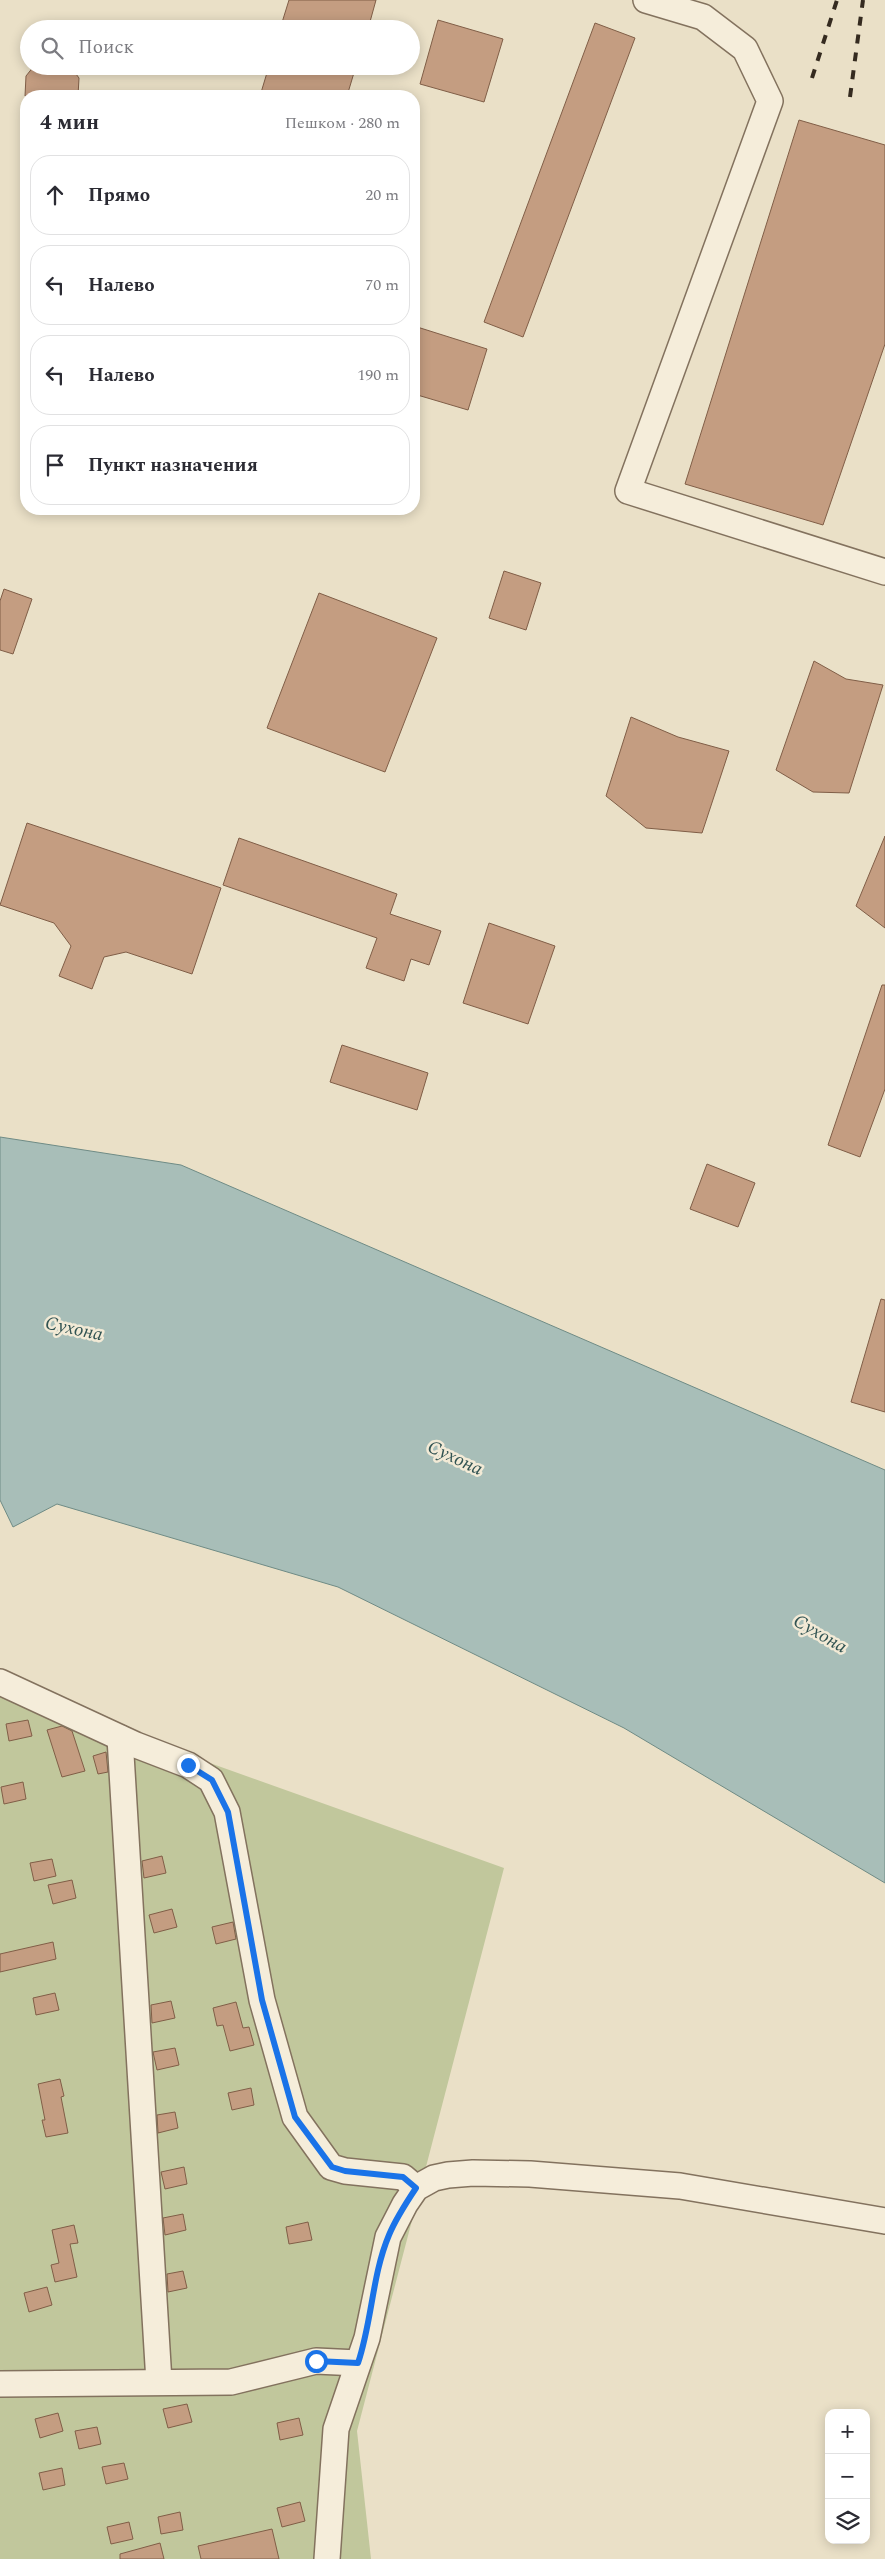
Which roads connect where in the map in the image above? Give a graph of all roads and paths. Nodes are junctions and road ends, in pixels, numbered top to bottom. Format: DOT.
graph roads {
  1 [pos="646,0"];
  2 [pos="885,572"];
  3 [pos="0,1682"];
  4 [pos="120,1738"];
  5 [pos="416,2188"];
  6 [pos="885,2221"];
  7 [pos="358,2363"];
  8 [pos="158,2382"];
  9 [pos="0,2384"];
  10 [pos="327,2559"];
  1 -- 2 [label="street"];
  3 -- 4 [label="street"];
  4 -- 5 [label="street"];
  4 -- 8 [label="street"];
  5 -- 6 [label="street"];
  5 -- 7 [label="street"];
  7 -- 8 [label="street"];
  7 -- 10 [label="street"];
  8 -- 9 [label="street"];
}
